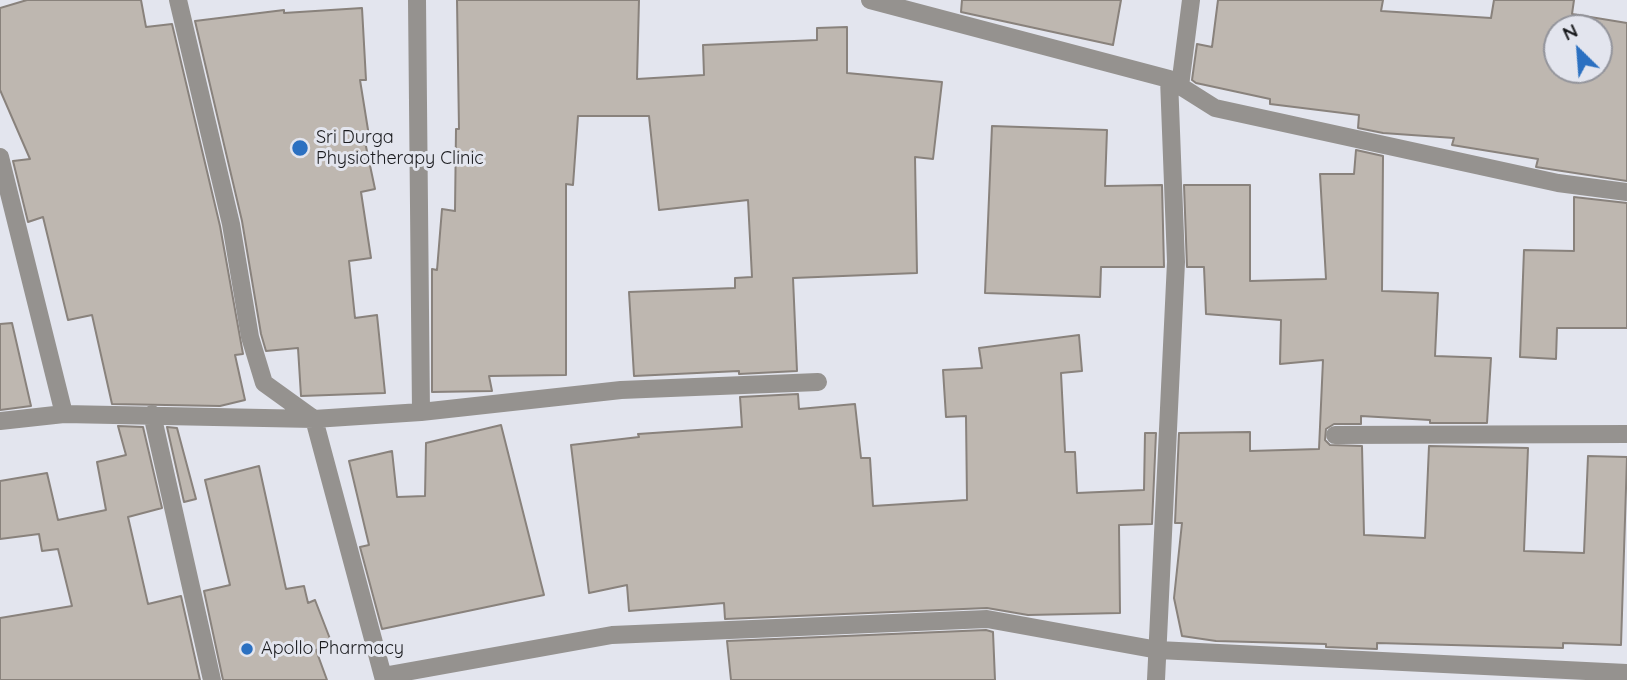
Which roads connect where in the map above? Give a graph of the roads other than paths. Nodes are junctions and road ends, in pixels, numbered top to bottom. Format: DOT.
graph roads {
  1 [pos="178,0"];
  2 [pos="417,0"];
  3 [pos="870,0"];
  4 [pos="1191,0"];
  5 [pos="1174,82"];
  6 [pos="0,157"];
  7 [pos="1627,192"];
  8 [pos="818,382"];
  9 [pos="421,412"];
  10 [pos="64,414"];
  11 [pos="152,414"];
  12 [pos="314,419"];
  13 [pos="0,421"];
  14 [pos="1627,434"];
  15 [pos="1335,435"];
  16 [pos="1158,650"];
  17 [pos="1627,673"];
  18 [pos="383,678"];
  19 [pos="212,680"];
  20 [pos="1156,680"];
  1 -- 12 [label="street"];
  2 -- 9 [label="street"];
  3 -- 5 [label="street"];
  4 -- 5 [label="street"];
  5 -- 7 [label="street"];
  5 -- 16 [label="street"];
  6 -- 10 [label="street"];
  8 -- 9 [label="street"];
  9 -- 12 [label="street"];
  10 -- 11 [label="street"];
  10 -- 13 [label="street"];
  11 -- 12 [label="street"];
  11 -- 19 [label="street"];
  12 -- 18 [label="street"];
  14 -- 15 [label="street"];
  16 -- 17 [label="street"];
  16 -- 18 [label="street"];
  16 -- 20 [label="street"];
}
